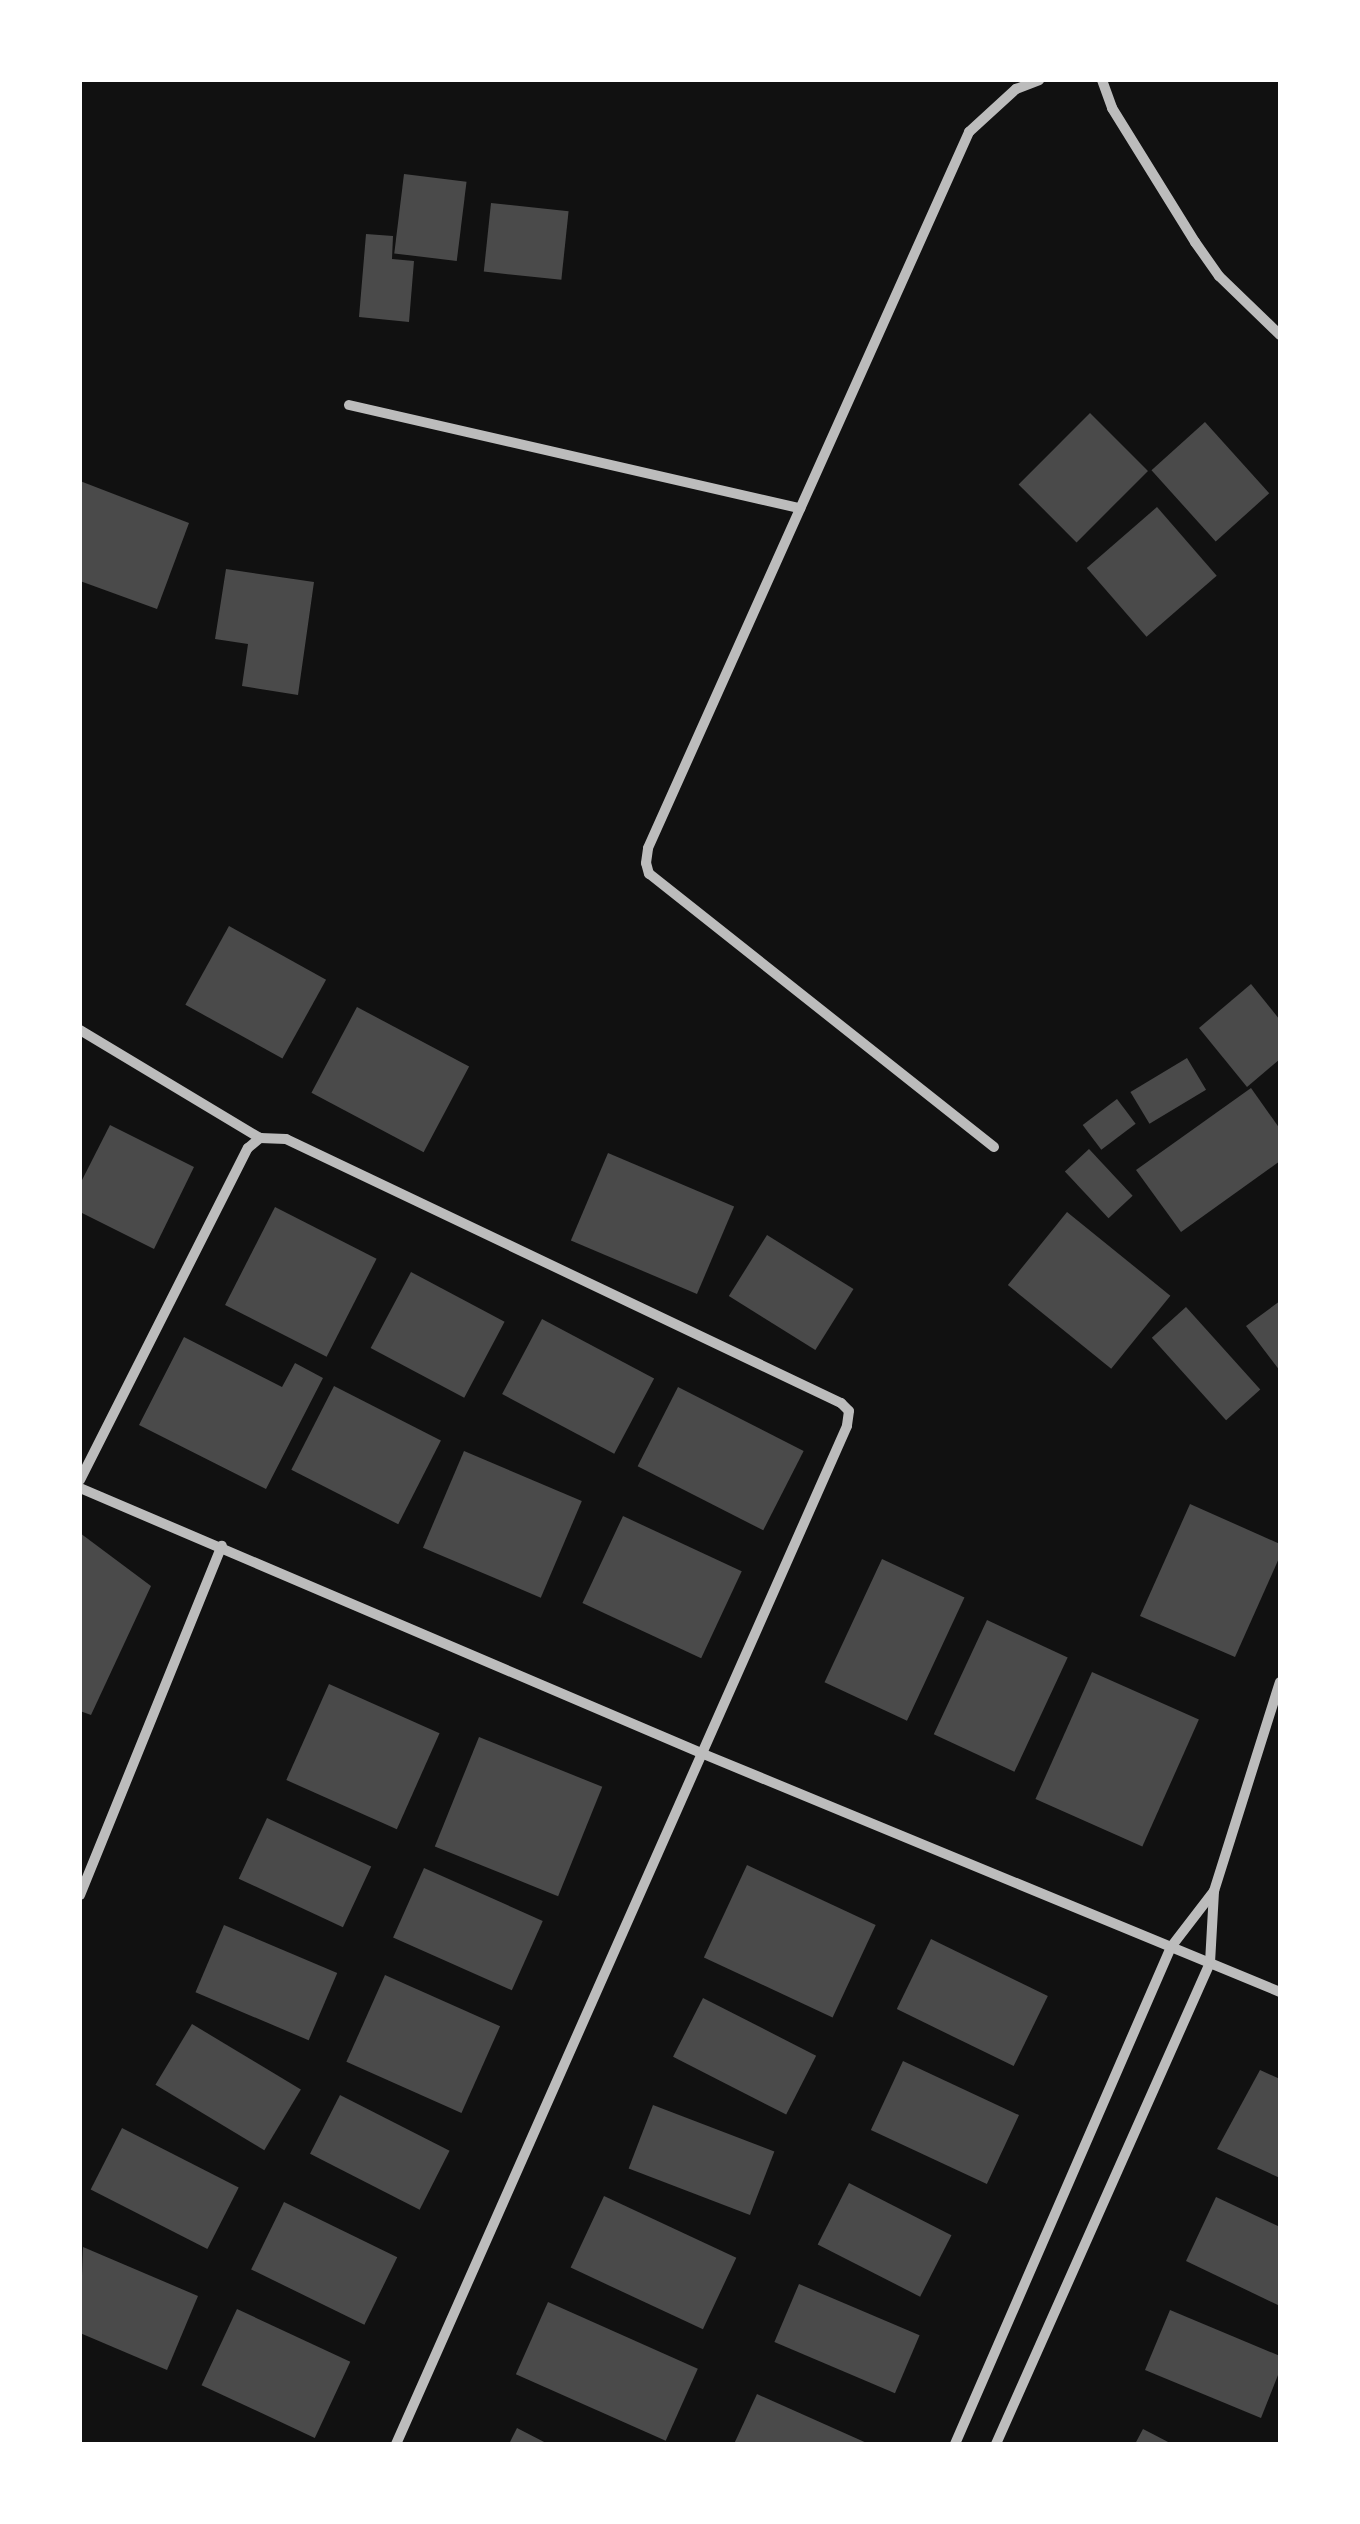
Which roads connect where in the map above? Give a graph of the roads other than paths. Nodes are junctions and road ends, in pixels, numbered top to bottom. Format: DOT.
graph roads {
  1 [pos="1039,80"];
  2 [pos="1102,80"];
  3 [pos="1280,335"];
  4 [pos="349,405"];
  5 [pos="800,508"];
  6 [pos="80,1030"];
  7 [pos="260,1138"];
  8 [pos="994,1147"];
  9 [pos="80,1480"];
  10 [pos="80,1488"];
  11 [pos="222,1546"];
  12 [pos="1280,1682"];
  13 [pos="701,1753"];
  14 [pos="1214,1890"];
  15 [pos="80,1895"];
  16 [pos="1171,1947"];
  17 [pos="1210,1963"];
  18 [pos="1280,1992"];
  19 [pos="396,2444"];
  20 [pos="955,2444"];
  21 [pos="996,2444"];
  1 -- 5 [label="street"];
  2 -- 3 [label="street"];
  4 -- 5 [label="street"];
  5 -- 8 [label="street"];
  6 -- 7 [label="street"];
  7 -- 9 [label="street"];
  7 -- 13 [label="street"];
  10 -- 11 [label="street"];
  11 -- 13 [label="street"];
  11 -- 15 [label="street"];
  12 -- 14 [label="street"];
  13 -- 16 [label="street"];
  13 -- 19 [label="street"];
  14 -- 16 [label="street"];
  14 -- 17 [label="street"];
  16 -- 17 [label="street"];
  16 -- 20 [label="street"];
  17 -- 18 [label="street"];
  17 -- 21 [label="street"];
}
